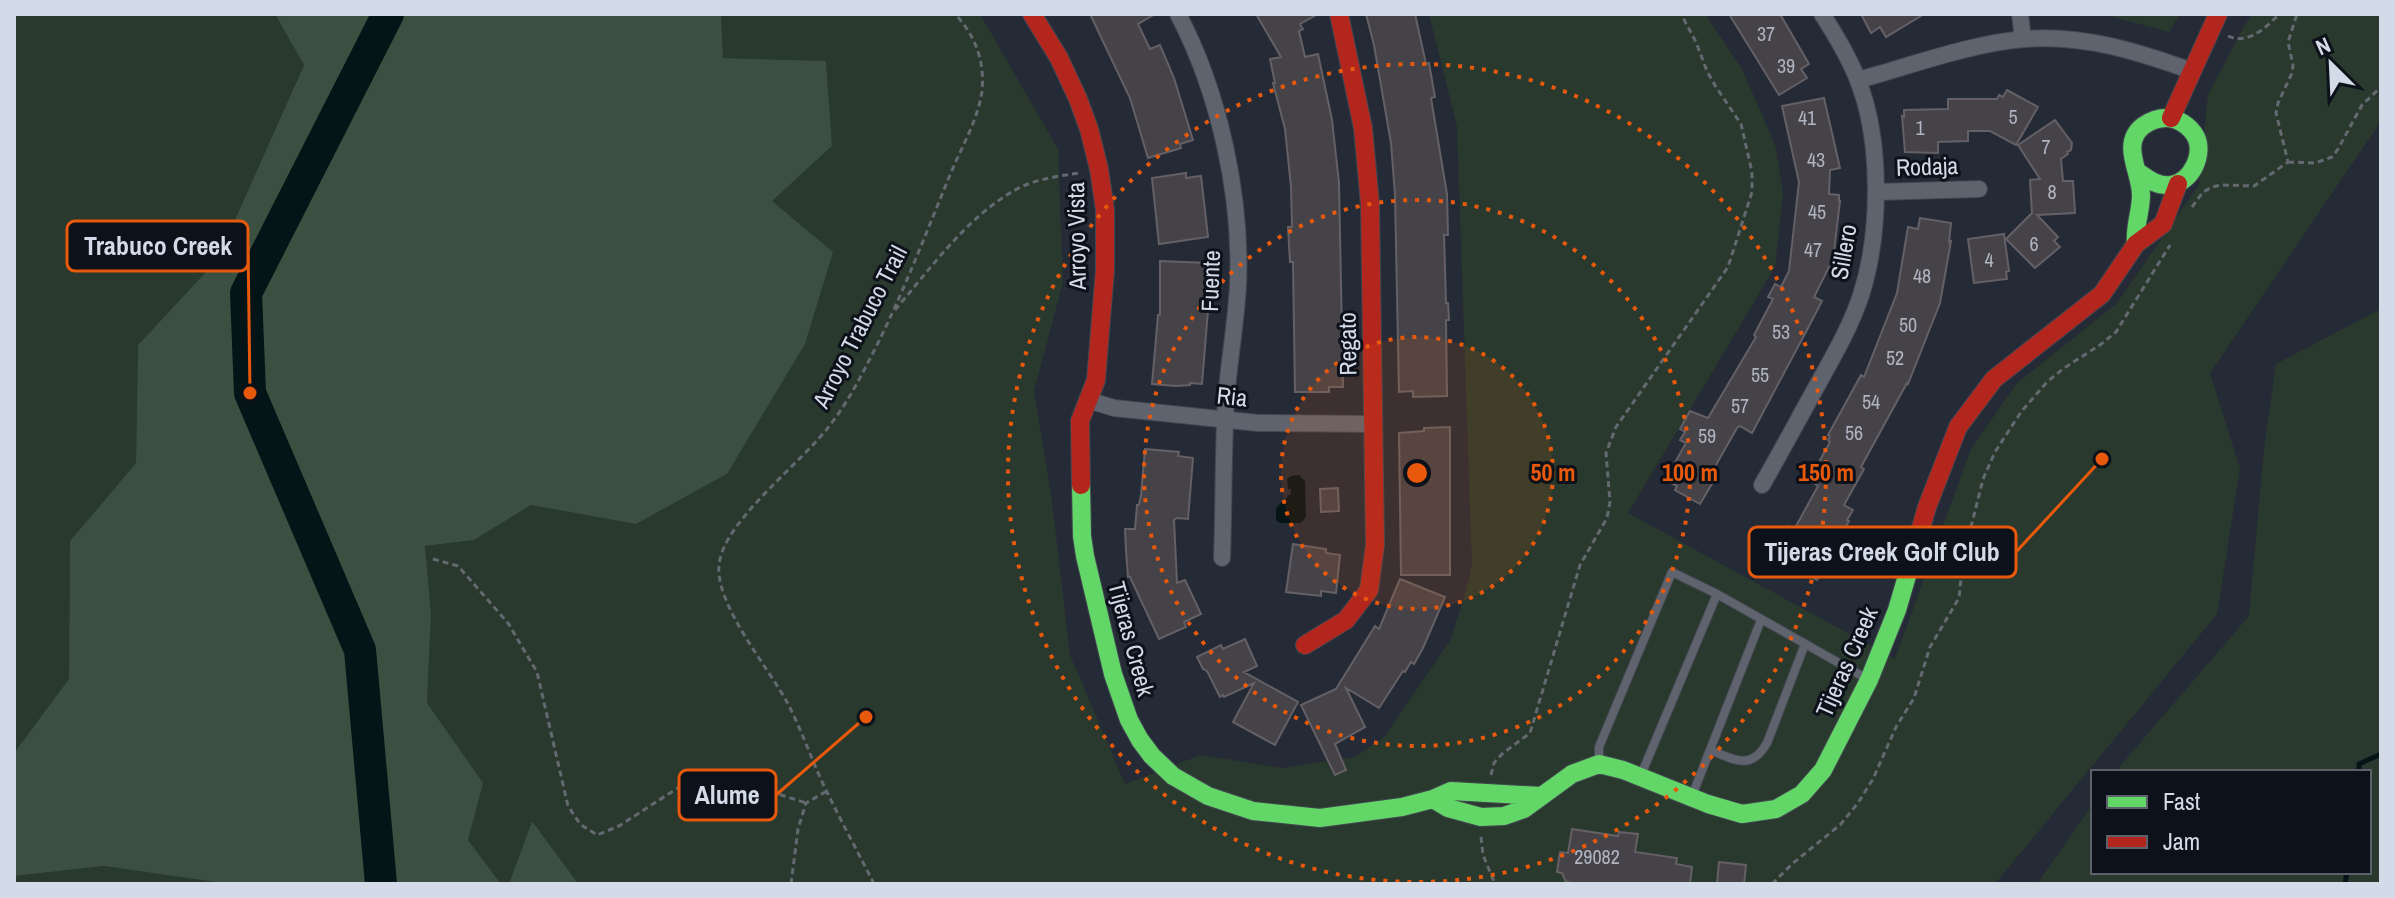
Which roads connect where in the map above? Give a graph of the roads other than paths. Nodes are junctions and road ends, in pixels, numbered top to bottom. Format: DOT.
graph roads {
  1 [pos="1032,14"];
  2 [pos="1178,14"];
  3 [pos="1339,14"];
  4 [pos="1822,14"];
  5 [pos="2020,14"];
  6 [pos="2218,14"];
  7 [pos="2023,39"];
  8 [pos="2192,71"];
  9 [pos="1858,80"];
  10 [pos="2171,118"];
  11 [pos="2138,172"];
  12 [pos="2178,184"];
  13 [pos="1979,189"];
  14 [pos="1877,192"];
  15 [pos="2136,244"];
  16 [pos="1088,400"];
  17 [pos="1080,421"];
  18 [pos="1226,421"];
  19 [pos="1373,424"];
  20 [pos="1762,485"];
  21 [pos="1222,558"];
  22 [pos="1717,594"];
  23 [pos="1761,620"];
  24 [pos="1805,644"];
  25 [pos="1305,645"];
  26 [pos="1869,680"];
  27 [pos="1710,750"];
  28 [pos="1599,764"];
  29 [pos="1640,776"];
  30 [pos="1692,797"];
  1 -- 16 [label="street, Arroyo Vista"];
  2 -- 18 [label="street, Fuente"];
  3 -- 19 [label="street, Regato"];
  4 -- 9 [label="street, Sillero"];
  5 -- 7 [label="street"];
  6 -- 8 [label="street"];
  7 -- 8 [label="street"];
  7 -- 9 [label="street"];
  8 -- 10 [label="street"];
  9 -- 14 [label="street, Sillero"];
  10 -- 11 [label="street, Tijeras Creek"];
  10 -- 12 [label="street, Tijeras Creek"];
  11 -- 12 [label="street"];
  11 -- 15 [label="street, Tijeras Creek"];
  12 -- 15 [label="street, Tijeras Creek"];
  13 -- 14 [label="street, Rodaja"];
  14 -- 20 [label="street, Sillero"];
  15 -- 26 [label="street, Tijeras Creek"];
  16 -- 17 [label="street, Arroyo Vista"];
  16 -- 18 [label="street, Ria"];
  17 -- 28 [label="street, Tijeras Creek"];
  18 -- 19 [label="street, Ria"];
  18 -- 21 [label="street, Fuente"];
  19 -- 25 [label="street, Regato"];
  22 -- 23 [label="lane"];
  22 -- 28 [label="lane"];
  22 -- 29 [label="lane"];
  23 -- 24 [label="lane"];
  23 -- 27 [label="lane"];
  24 -- 26 [label="lane"];
  24 -- 27 [label="lane"];
  26 -- 30 [label="street, Tijeras Creek"];
  27 -- 30 [label="lane"];
  28 -- 29 [label="street, Tijeras Creek"];
  29 -- 30 [label="street, Tijeras Creek"];
}
